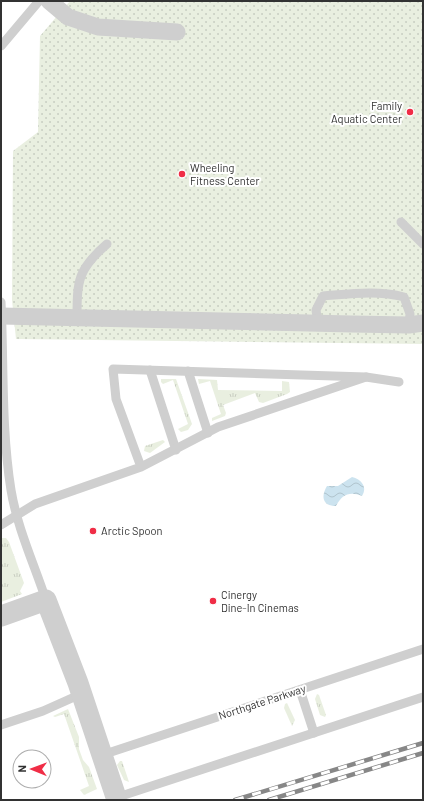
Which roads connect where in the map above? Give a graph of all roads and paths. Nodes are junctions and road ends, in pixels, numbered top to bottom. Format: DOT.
graph roads {
  1 [pos="39,1"];
  2 [pos="49,1"];
  3 [pos="177,32"];
  4 [pos="1,46"];
  5 [pos="401,222"];
  6 [pos="107,244"];
  7 [pos="423,244"];
  8 [pos="1,311"];
  9 [pos="77,318"];
  10 [pos="318,324"];
  11 [pos="416,324"];
  12 [pos="2,366"];
  13 [pos="150,370"];
  14 [pos="188,371"];
  15 [pos="366,377"];
  16 [pos="399,382"];
  17 [pos="208,432"];
  18 [pos="176,450"];
  19 [pos="141,467"];
  20 [pos="18,515"];
  21 [pos="1,526"];
  22 [pos="46,600"];
  23 [pos="1,616"];
  24 [pos="423,649"];
  25 [pos="300,690"];
  26 [pos="81,694"];
  27 [pos="423,698"];
  28 [pos="1,724"];
  29 [pos="314,732"];
  30 [pos="102,755"];
  31 [pos="113,799"];
  1 -- 4 [label="lane"];
  2 -- 3 [label="street"];
  5 -- 7 [label="lane"];
  6 -- 9 [label="lane"];
  8 -- 9 [label="street"];
  8 -- 12 [label="lane"];
  9 -- 10 [label="street"];
  10 -- 11 [label="street"];
  10 -- 11 [label="lane"];
  12 -- 20 [label="lane"];
  13 -- 14 [label="lane"];
  13 -- 18 [label="lane"];
  13 -- 19 [label="lane"];
  14 -- 15 [label="lane"];
  14 -- 17 [label="lane"];
  15 -- 16 [label="lane"];
  15 -- 17 [label="lane"];
  17 -- 18 [label="lane"];
  18 -- 19 [label="lane"];
  19 -- 20 [label="lane"];
  20 -- 21 [label="lane"];
  20 -- 22 [label="lane"];
  22 -- 23 [label="street"];
  22 -- 26 [label="street"];
  24 -- 25 [label="lane, Northgate Parkway"];
  25 -- 29 [label="lane"];
  25 -- 30 [label="lane, Northgate Parkway"];
  26 -- 28 [label="lane"];
  26 -- 30 [label="street"];
  27 -- 29 [label="lane"];
  29 -- 31 [label="lane"];
  30 -- 31 [label="street"];
}
